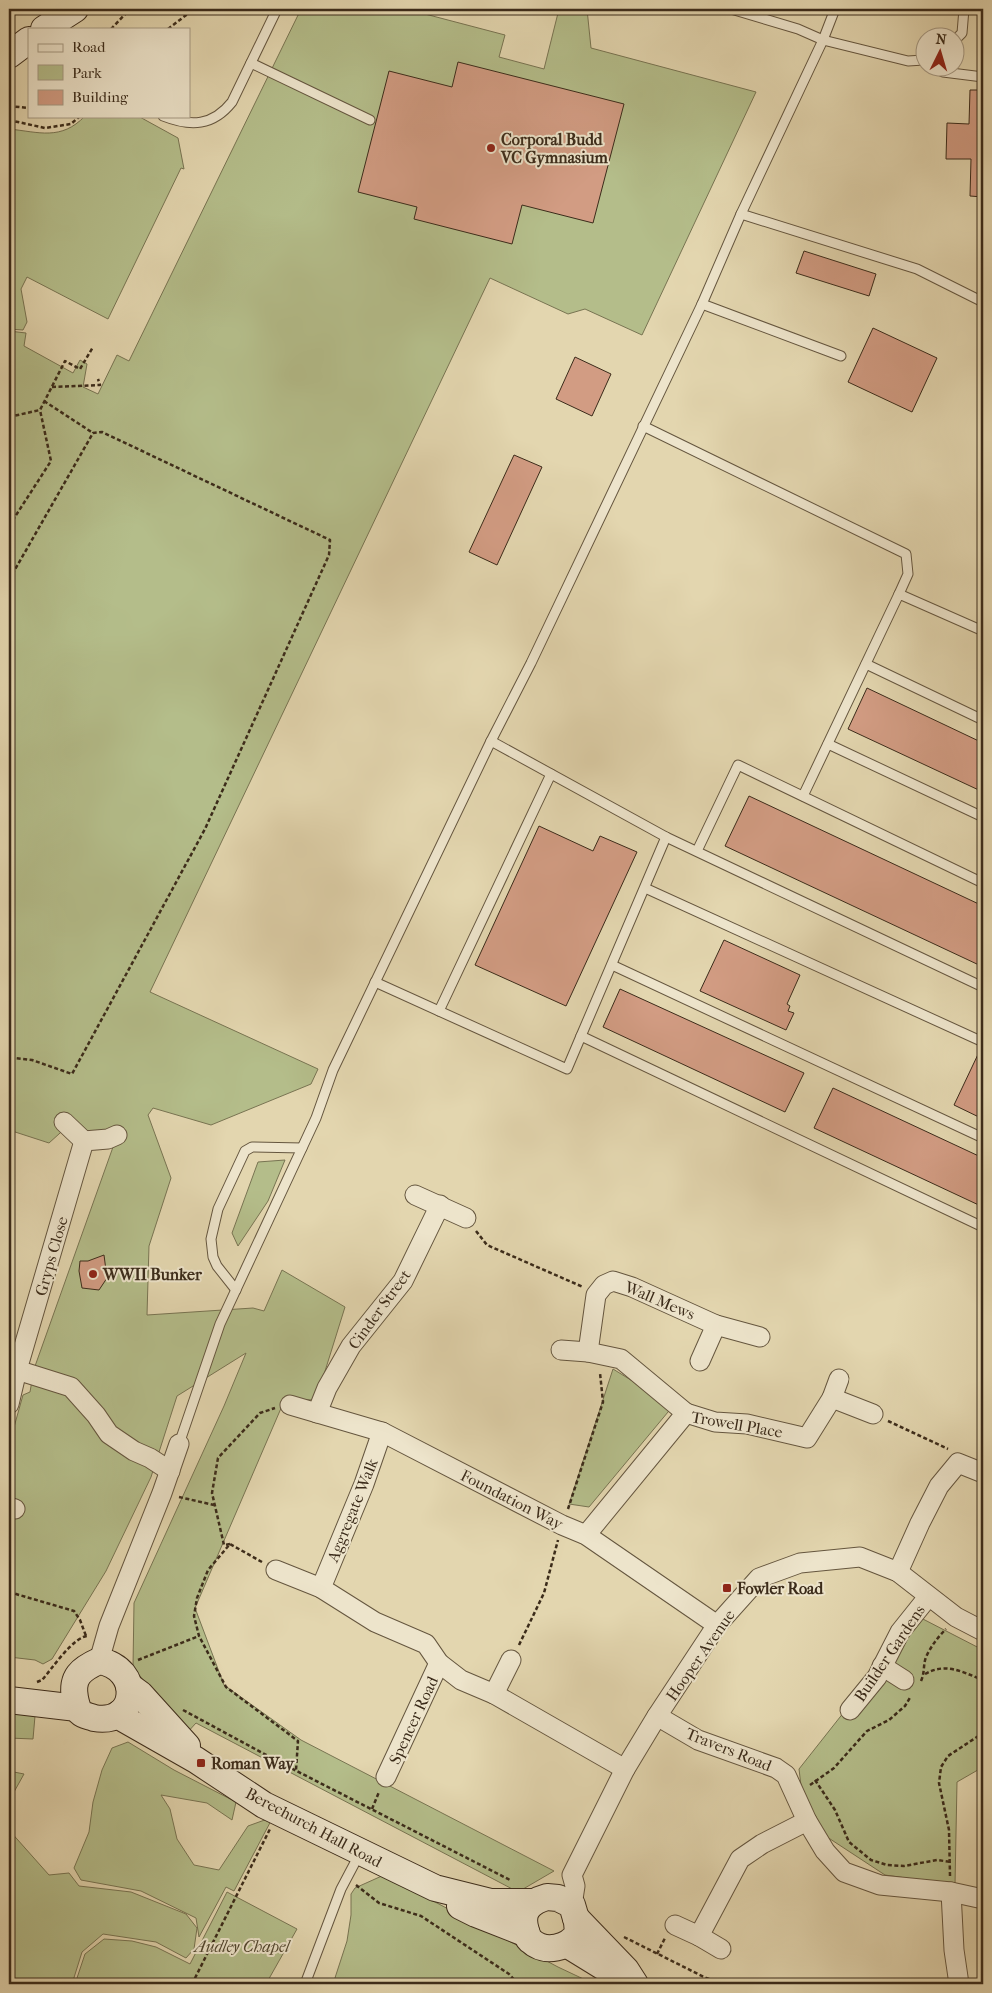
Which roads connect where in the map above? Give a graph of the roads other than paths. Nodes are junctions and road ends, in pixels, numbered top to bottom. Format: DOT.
graph roads {
  1 [pos="75,9"];
  2 [pos="277,9"];
  3 [pos="731,9"];
  4 [pos="835,9"];
  5 [pos="964,9"];
  6 [pos="752,12"];
  7 [pos="46,28"];
  8 [pos="962,28"];
  9 [pos="823,40"];
  10 [pos="28,41"];
  11 [pos="9,55"];
  12 [pos="914,61"];
  13 [pos="250,63"];
  14 [pos="964,75"];
  15 [pos="983,77"];
  16 [pos="168,118"];
  17 [pos="370,120"];
  18 [pos="741,214"];
  19 [pos="983,302"];
  20 [pos="702,304"];
  21 [pos="841,356"];
  22 [pos="643,426"];
  23 [pos="899,594"];
  24 [pos="983,631"];
  25 [pos="866,664"];
  26 [pos="983,720"];
  27 [pos="491,741"];
  28 [pos="828,744"];
  29 [pos="551,774"];
  30 [pos="803,796"];
  31 [pos="983,817"];
  32 [pos="666,837"];
  33 [pos="697,851"];
  34 [pos="983,882"];
  35 [pos="645,888"];
  36 [pos="612,965"];
  37 [pos="375,982"];
  38 [pos="983,988"];
  39 [pos="439,1011"];
  40 [pos="581,1036"];
  41 [pos="983,1042"];
  42 [pos="64,1122"];
  43 [pos="117,1135"];
  44 [pos="983,1138"];
  45 [pos="84,1141"];
  46 [pos="302,1148"];
  47 [pos="415,1195"];
  48 [pos="440,1205"];
  49 [pos="466,1218"];
  50 [pos="983,1227"];
  51 [pos="236,1290"];
  52 [pos="716,1325"];
  53 [pos="760,1337"];
  54 [pos="561,1350"];
  55 [pos="588,1352"];
  56 [pos="700,1361"];
  57 [pos="17,1370"];
  58 [pos="839,1379"];
  59 [pos="832,1398"];
  60 [pos="9,1404"];
  61 [pos="290,1405"];
  62 [pos="318,1413"];
  63 [pos="686,1413"];
  64 [pos="873,1414"];
  65 [pos="382,1432"];
  66 [pos="178,1444"];
  67 [pos="170,1471"];
  68 [pos="983,1472"];
  69 [pos="586,1535"];
  70 [pos="276,1570"];
  71 [pos="898,1572"];
  72 [pos="320,1588"];
  73 [pos="928,1596"];
  74 [pos="717,1625"];
  75 [pos="983,1631"];
  76 [pos="511,1660"];
  77 [pos="99,1661"];
  78 [pos="439,1663"];
  79 [pos="882,1666"];
  80 [pos="129,1686"];
  81 [pos="911,1687"];
  82 [pos="494,1694"];
  83 [pos="75,1696"];
  84 [pos="12,1700"];
  85 [pos="850,1710"];
  86 [pos="120,1713"];
  87 [pos="657,1716"];
  88 [pos="196,1760"];
  89 [pos="625,1769"];
  90 [pos="386,1777"];
  91 [pos="807,1821"];
  92 [pos="360,1853"];
  93 [pos="572,1875"];
  94 [pos="435,1888"];
  95 [pos="951,1892"];
  96 [pos="539,1900"];
  97 [pos="983,1900"];
  98 [pos="574,1912"];
  99 [pos="675,1924"];
  100 [pos="526,1934"];
  101 [pos="699,1936"];
  102 [pos="568,1945"];
  103 [pos="721,1949"];
  104 [pos="305,1984"];
  105 [pos="634,1984"];
  106 [pos="959,1984"];
  1 -- 7 [label="street"];
  2 -- 13 [label="lane"];
  3 -- 6 [label="lane"];
  4 -- 9 [label="lane"];
  5 -- 8 [label="lane"];
  6 -- 9 [label="lane"];
  9 -- 12 [label="lane"];
  9 -- 18 [label="lane"];
  10 -- 11 [label="street"];
  13 -- 16 [label="lane"];
  13 -- 17 [label="lane"];
  14 -- 15 [label="lane"];
  18 -- 19 [label="lane"];
  18 -- 20 [label="lane"];
  20 -- 21 [label="lane"];
  20 -- 22 [label="lane"];
  22 -- 23 [label="lane"];
  22 -- 27 [label="lane"];
  23 -- 24 [label="lane"];
  23 -- 25 [label="lane"];
  25 -- 26 [label="lane"];
  25 -- 28 [label="lane"];
  27 -- 29 [label="lane"];
  27 -- 37 [label="lane"];
  28 -- 30 [label="lane"];
  28 -- 31 [label="lane"];
  29 -- 32 [label="lane"];
  29 -- 39 [label="lane"];
  30 -- 33 [label="lane"];
  30 -- 34 [label="lane"];
  32 -- 33 [label="lane"];
  32 -- 35 [label="lane"];
  33 -- 38 [label="lane"];
  35 -- 36 [label="lane"];
  35 -- 41 [label="lane"];
  36 -- 40 [label="lane"];
  36 -- 44 [label="lane"];
  37 -- 39 [label="lane"];
  37 -- 46 [label="lane"];
  39 -- 40 [label="lane"];
  40 -- 50 [label="lane"];
  42 -- 45 [label="street"];
  43 -- 45 [label="street"];
  45 -- 57 [label="street, Gryps Close"];
  46 -- 51 [label="lane"];
  46 -- 51 [label="lane"];
  47 -- 48 [label="street"];
  48 -- 49 [label="street"];
  48 -- 62 [label="street, Cinder Street"];
  51 -- 66 [label="lane"];
  52 -- 53 [label="street"];
  52 -- 55 [label="street, Wall Mews"];
  52 -- 56 [label="street, Wall Mews"];
  54 -- 55 [label="street"];
  55 -- 63 [label="street"];
  57 -- 60 [label="street, Gryps Close"];
  57 -- 67 [label="street"];
  58 -- 59 [label="street, Trowell Place"];
  59 -- 63 [label="street, Trowell Place"];
  59 -- 64 [label="street"];
  61 -- 62 [label="street, Foundation Way"];
  62 -- 65 [label="street, Foundation Way"];
  63 -- 69 [label="street, Trowell Place"];
  65 -- 69 [label="street, Foundation Way"];
  65 -- 72 [label="street, Aggregate Walk"];
  66 -- 67 [label="street"];
  67 -- 77 [label="street"];
  68 -- 71 [label="street"];
  69 -- 74 [label="street, Foundation Way"];
  70 -- 72 [label="street"];
  71 -- 73 [label="street, Hooper Avenue"];
  71 -- 74 [label="street, Hooper Avenue"];
  72 -- 78 [label="street"];
  73 -- 75 [label="street, Hooper Avenue"];
  73 -- 79 [label="street, Builder Gardens"];
  74 -- 87 [label="street, Hooper Avenue"];
  76 -- 82 [label="street"];
  77 -- 80 [label="street"];
  77 -- 83 [label="street"];
  78 -- 82 [label="street"];
  78 -- 90 [label="street, Spencer Road"];
  79 -- 81 [label="street"];
  79 -- 85 [label="street, Builder Gardens"];
  80 -- 86 [label="street"];
  80 -- 88 [label="street, Berechurch Hall Road"];
  82 -- 89 [label="street"];
  83 -- 84 [label="street"];
  83 -- 86 [label="street"];
  86 -- 88 [label="street, Berechurch Hall Road"];
  87 -- 89 [label="street, Hooper Avenue"];
  87 -- 91 [label="street, Travers Road"];
  88 -- 92 [label="street, Berechurch Hall Road"];
  89 -- 93 [label="street, Hooper Avenue"];
  91 -- 95 [label="street, Travers Road"];
  91 -- 101 [label="street"];
  92 -- 94 [label="street, Berechurch Hall Road"];
  92 -- 104 [label="lane"];
  93 -- 96 [label="street"];
  93 -- 98 [label="street, Hooper Avenue"];
  94 -- 96 [label="street, Berechurch Hall Road"];
  94 -- 100 [label="street, Berechurch Hall Road"];
  95 -- 97 [label="street, Travers Road"];
  95 -- 106 [label="street"];
  96 -- 98 [label="street, Berechurch Hall Road"];
  96 -- 100 [label="street"];
  98 -- 102 [label="street"];
  98 -- 105 [label="street, Berechurch Hall Road"];
  99 -- 101 [label="street"];
  100 -- 102 [label="street, Berechurch Hall Road"];
  101 -- 103 [label="street"];
  102 -- 105 [label="street, Berechurch Hall Road"];
}
